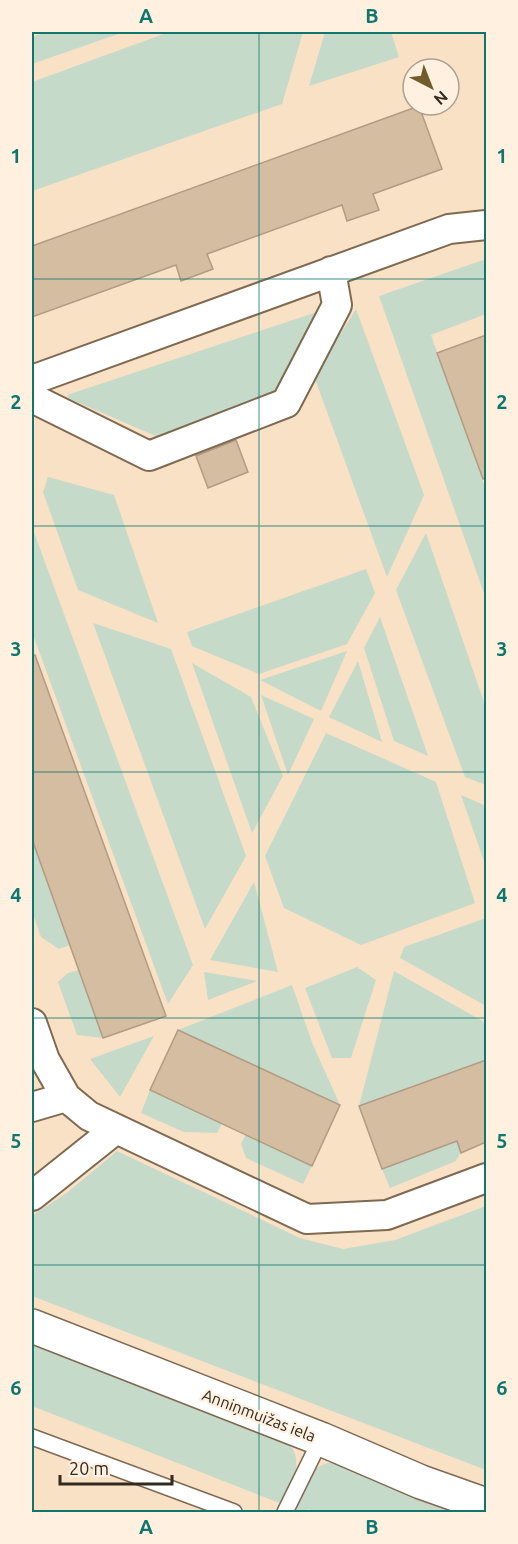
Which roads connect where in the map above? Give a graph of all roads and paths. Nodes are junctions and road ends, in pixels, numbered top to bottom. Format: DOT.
graph roads {
  1 [pos="486,225"];
  2 [pos="331,271"];
  3 [pos="32,380"];
  4 [pos="32,398"];
  5 [pos="32,1023"];
  6 [pos="66,1097"];
  7 [pos="32,1107"];
  8 [pos="116,1129"];
  9 [pos="486,1178"];
  10 [pos="32,1196"];
  11 [pos="32,1326"];
  12 [pos="32,1437"];
  13 [pos="321,1439"];
  14 [pos="486,1505"];
  15 [pos="234,1512"];
  16 [pos="285,1512"];
  1 -- 2 [label="street"];
  2 -- 3 [label="street"];
  2 -- 4 [label="street"];
  5 -- 6 [label="street"];
  6 -- 7 [label="street"];
  6 -- 8 [label="street"];
  8 -- 9 [label="street"];
  8 -- 10 [label="street"];
  11 -- 13 [label="street, Anniņmuižas iela"];
  12 -- 15 [label="lane"];
  13 -- 14 [label="street, Anniņmuižas iela"];
  13 -- 16 [label="lane"];
}
